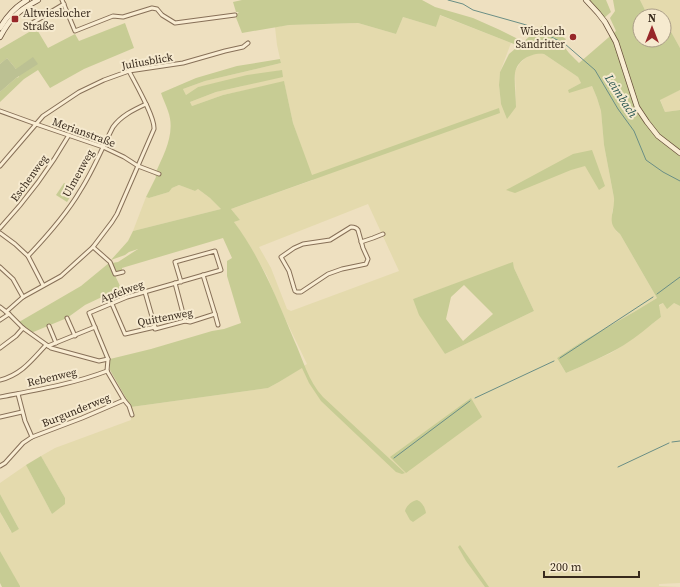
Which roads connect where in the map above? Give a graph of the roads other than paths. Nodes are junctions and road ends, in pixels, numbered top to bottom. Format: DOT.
graph roads {
  1 [pos="27,0"];
  2 [pos="38,0"];
  3 [pos="62,0"];
  4 [pos="586,0"];
  5 [pos="64,4"];
  6 [pos="234,15"];
  7 [pos="3,20"];
  8 [pos="29,25"];
  9 [pos="0,28"];
  10 [pos="0,37"];
  11 [pos="248,43"];
  12 [pos="130,71"];
  13 [pos="146,104"];
  14 [pos="0,111"];
  15 [pos="36,124"];
  16 [pos="69,135"];
  17 [pos="103,146"];
  18 [pos="680,153"];
  19 [pos="0,166"];
  20 [pos="138,166"];
  21 [pos="159,174"];
  22 [pos="0,228"];
  23 [pos="0,232"];
  24 [pos="383,234"];
  25 [pos="362,242"];
  26 [pos="93,248"];
  27 [pos="28,256"];
  28 [pos="0,267"];
  29 [pos="123,272"];
  30 [pos="203,275"];
  31 [pos="181,282"];
  32 [pos="175,283"];
  33 [pos="43,286"];
  34 [pos="145,292"];
  35 [pos="23,297"];
  36 [pos="112,304"];
  37 [pos="0,306"];
  38 [pos="7,313"];
  39 [pos="215,314"];
  40 [pos="67,318"];
  41 [pos="0,320"];
  42 [pos="185,321"];
  43 [pos="218,325"];
  44 [pos="49,326"];
  45 [pos="95,327"];
  46 [pos="154,327"];
  47 [pos="24,328"];
  48 [pos="75,336"];
  49 [pos="56,343"];
  50 [pos="47,346"];
  51 [pos="0,348"];
  52 [pos="108,359"];
  53 [pos="107,371"];
  54 [pos="0,380"];
  55 [pos="18,394"];
  56 [pos="0,397"];
  57 [pos="124,400"];
  58 [pos="22,412"];
  59 [pos="132,416"];
  60 [pos="0,417"];
  61 [pos="32,437"];
  62 [pos="0,466"];
  1 -- 7 [label="main road"];
  2 -- 10 [label="main road"];
  3 -- 5 [label="street"];
  4 -- 18 [label="main road"];
  5 -- 6 [label="street"];
  5 -- 8 [label="street"];
  7 -- 9 [label="main road"];
  11 -- 12 [label="street, Juliusblick"];
  12 -- 13 [label="street"];
  12 -- 15 [label="street, Juliusblick"];
  13 -- 17 [label="street, Ulmenweg"];
  13 -- 20 [label="street"];
  14 -- 15 [label="street, Merianstraße"];
  15 -- 16 [label="street, Merianstraße"];
  15 -- 19 [label="street, Juliusblick"];
  16 -- 17 [label="street, Merianstraße"];
  16 -- 22 [label="street, Eschenweg"];
  17 -- 20 [label="street, Merianstraße"];
  17 -- 27 [label="street, Ulmenweg"];
  20 -- 21 [label="street, Merianstraße"];
  20 -- 26 [label="street"];
  23 -- 27 [label="street"];
  24 -- 25 [label="street"];
  25 -- 25 [label="street"];
  26 -- 29 [label="street"];
  26 -- 33 [label="street"];
  27 -- 33 [label="street"];
  28 -- 35 [label="street"];
  30 -- 31 [label="street, Apfelweg"];
  30 -- 31 [label="street, Apfelweg"];
  30 -- 39 [label="street"];
  31 -- 32 [label="street, Apfelweg"];
  32 -- 34 [label="street, Apfelweg"];
  32 -- 42 [label="street"];
  33 -- 35 [label="street"];
  34 -- 36 [label="street, Apfelweg"];
  34 -- 46 [label="street"];
  35 -- 38 [label="street"];
  36 -- 45 [label="street, Apfelweg"];
  36 -- 46 [label="street, Quittenweg"];
  37 -- 38 [label="street"];
  38 -- 41 [label="street"];
  38 -- 47 [label="street"];
  39 -- 42 [label="street, Quittenweg"];
  39 -- 43 [label="street"];
  40 -- 48 [label="street"];
  42 -- 46 [label="street, Quittenweg"];
  44 -- 49 [label="street"];
  45 -- 48 [label="street"];
  45 -- 52 [label="street, Apfelweg"];
  47 -- 50 [label="street"];
  47 -- 51 [label="street"];
  48 -- 49 [label="street"];
  49 -- 50 [label="street"];
  50 -- 52 [label="street"];
  50 -- 54 [label="street"];
  52 -- 53 [label="street, Apfelweg"];
  53 -- 55 [label="street, Rebenweg"];
  53 -- 57 [label="street"];
  55 -- 56 [label="street, Rebenweg"];
  55 -- 58 [label="street, Burgunderweg"];
  57 -- 59 [label="street"];
  57 -- 61 [label="street, Burgunderweg"];
  58 -- 60 [label="street"];
  58 -- 61 [label="street, Burgunderweg"];
  61 -- 62 [label="street"];
}
